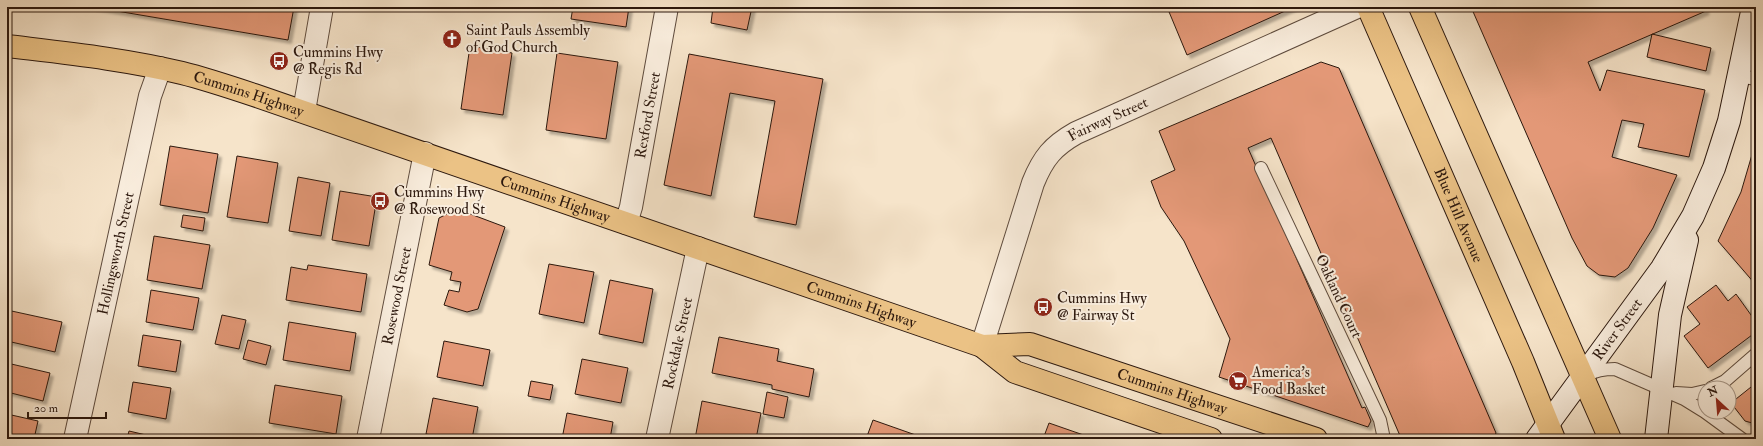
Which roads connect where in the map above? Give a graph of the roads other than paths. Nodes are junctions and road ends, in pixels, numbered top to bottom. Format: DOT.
graph roads {
  1 [pos="322,7"];
  2 [pos="667,7"];
  3 [pos="1357,7"];
  4 [pos="1368,7"];
  5 [pos="1420,7"];
  6 [pos="1753,7"];
  7 [pos="8,47"];
  8 [pos="160,68"];
  9 [pos="1748,77"];
  10 [pos="304,111"];
  11 [pos="425,153"];
  12 [pos="1262,168"];
  13 [pos="1693,216"];
  14 [pos="626,223"];
  15 [pos="698,248"];
  16 [pos="982,346"];
  17 [pos="1756,354"];
  18 [pos="1582,377"];
  19 [pos="1726,380"];
  20 [pos="1661,389"];
  21 [pos="1697,393"];
  22 [pos="1697,407"];
  23 [pos="1716,420"];
  24 [pos="1546,434"];
  25 [pos="75,439"];
  26 [pos="368,439"];
  27 [pos="657,439"];
  28 [pos="1212,439"];
  29 [pos="1316,439"];
  30 [pos="1384,439"];
  31 [pos="1610,439"];
  32 [pos="1656,439"];
  33 [pos="1742,439"];
  1 -- 10 [label="street"];
  2 -- 14 [label="street, Rexford Street"];
  3 -- 16 [label="street, Fairway Street"];
  4 -- 24 [label="main road, Blue Hill Avenue"];
  5 -- 18 [label="main road"];
  6 -- 9 [label="street, River Street"];
  7 -- 8 [label="main road, Cummins Highway"];
  8 -- 10 [label="main road, Cummins Highway"];
  8 -- 25 [label="street, Hollingsworth Street"];
  9 -- 13 [label="street, River Street"];
  10 -- 11 [label="main road, Cummins Highway"];
  11 -- 14 [label="main road, Cummins Highway"];
  11 -- 26 [label="street, Rosewood Street"];
  12 -- 30 [label="lane, Oakland Court"];
  13 -- 18 [label="street, River Street"];
  13 -- 20 [label="street, River Street"];
  14 -- 15 [label="main road, Cummins Highway"];
  15 -- 16 [label="main road, Cummins Highway"];
  15 -- 27 [label="street, Rockdale Street"];
  16 -- 28 [label="main road, Cummins Highway"];
  16 -- 29 [label="main road, Cummins Highway"];
  17 -- 19 [label="lane"];
  18 -- 20 [label="lane"];
  18 -- 24 [label="street, River Street"];
  18 -- 31 [label="main road"];
  20 -- 21 [label="lane"];
  20 -- 22 [label="lane"];
  20 -- 32 [label="street, River Street"];
  23 -- 33 [label="lane"];
}
